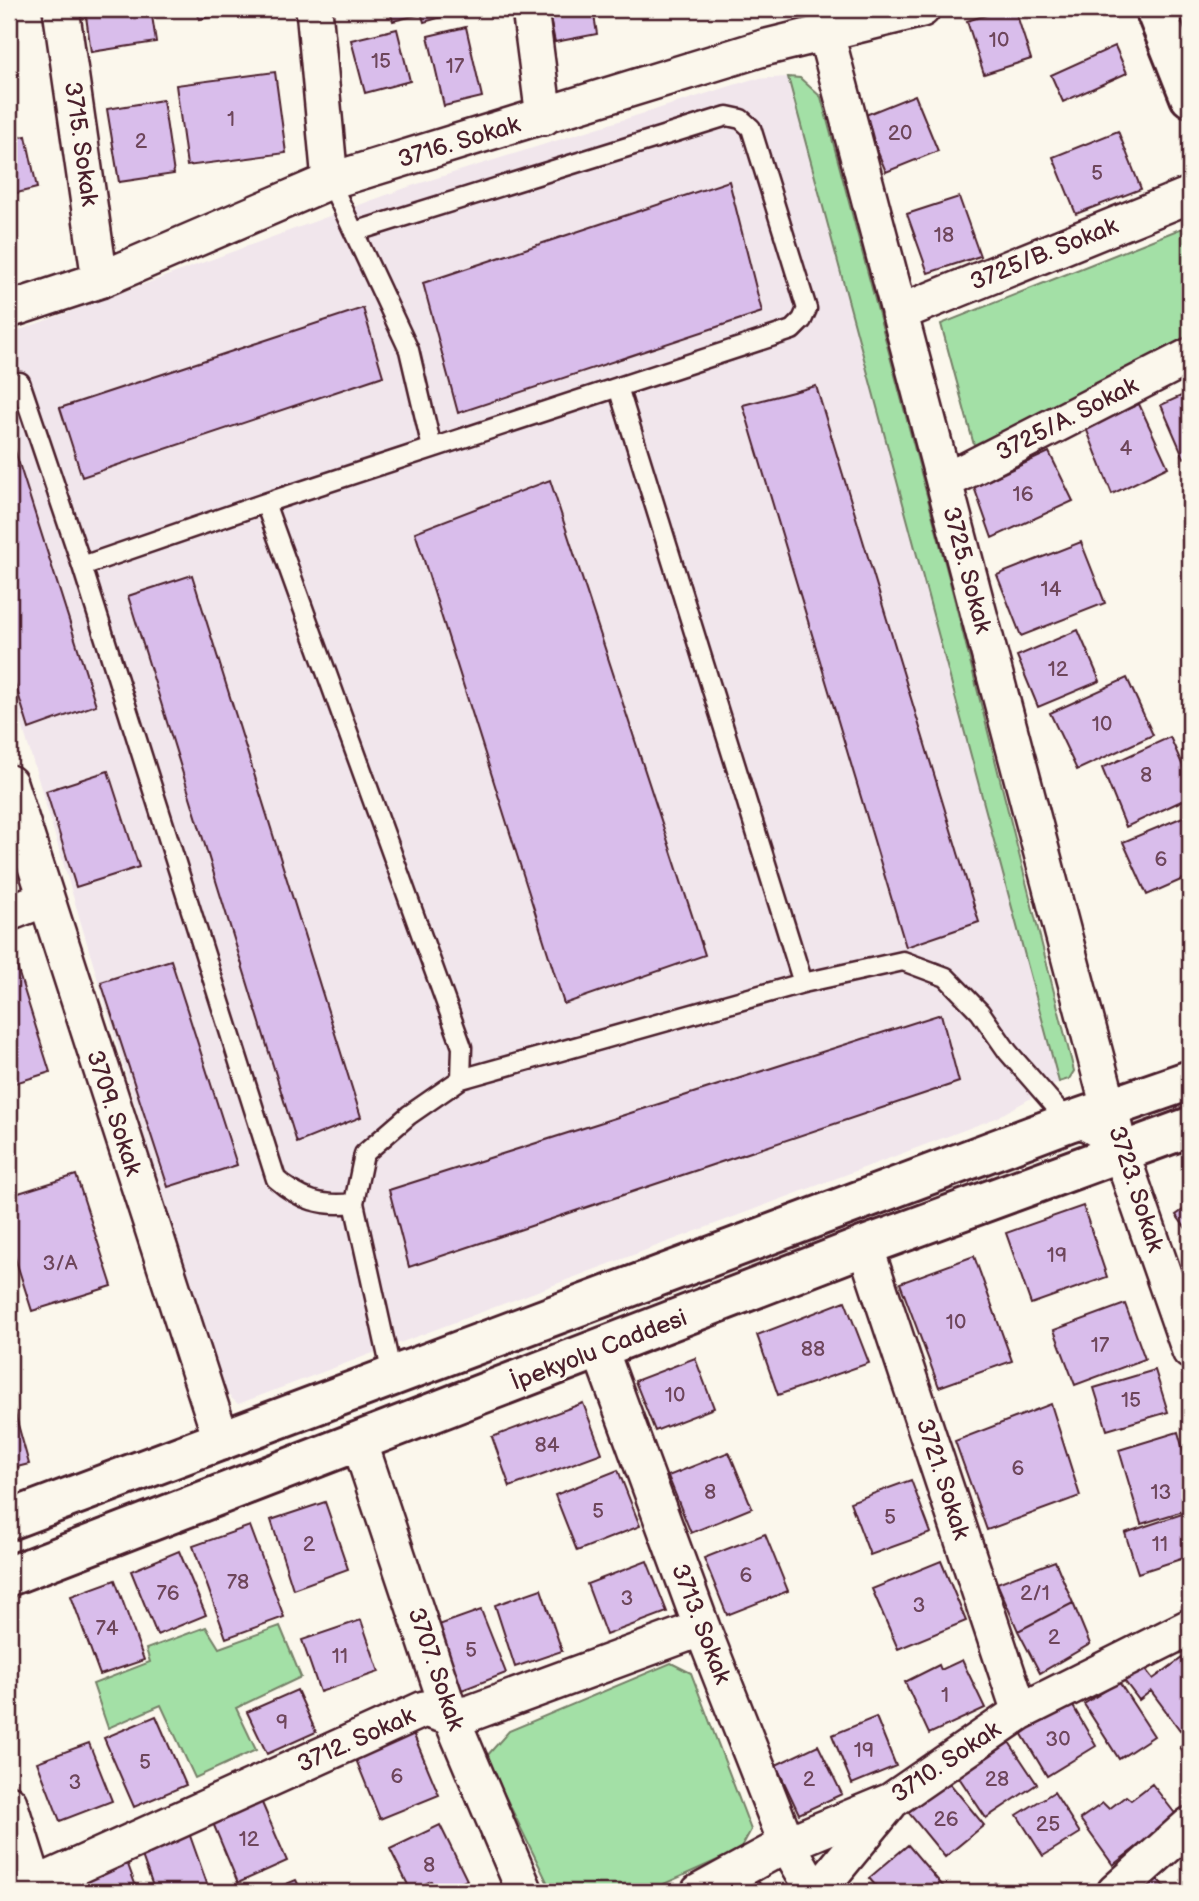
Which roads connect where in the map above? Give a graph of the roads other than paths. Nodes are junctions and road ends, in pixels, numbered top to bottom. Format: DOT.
graph roads {
  1 [pos="61,9"];
  2 [pos="314,9"];
  3 [pos="530,9"];
  4 [pos="922,9"];
  5 [pos="1155,9"];
  6 [pos="825,34"];
  7 [pos="1190,97"];
  8 [pos="544,117"];
  9 [pos="330,181"];
  10 [pos="1190,195"];
  11 [pos="354,232"];
  12 [pos="100,280"];
  13 [pos="9,310"];
  14 [pos="899,313"];
  15 [pos="1190,356"];
  16 [pos="20,382"];
  17 [pos="618,387"];
  18 [pos="432,448"];
  19 [pos="944,482"];
  20 [pos="265,503"];
  21 [pos="82,566"];
  22 [pos="9,783"];
  23 [pos="44,899"];
  24 [pos="9,913"];
  25 [pos="803,984"];
  26 [pos="461,1079"];
  27 [pos="1190,1080"];
  28 [pos="1110,1107"];
  29 [pos="1069,1122"];
  30 [pos="1190,1127"];
  31 [pos="1121,1153"];
  32 [pos="354,1203"];
  33 [pos="865,1246"];
  34 [pos="600,1350"];
  35 [pos="1190,1351"];
  36 [pos="392,1375"];
  37 [pos="359,1441"];
  38 [pos="222,1442"];
  39 [pos="9,1520"];
  40 [pos="9,1576"];
  41 [pos="1190,1627"];
  42 [pos="702,1628"];
  43 [pos="1020,1712"];
  44 [pos="451,1717"];
  45 [pos="891,1801"];
  46 [pos="9,1803"];
  47 [pos="1190,1825"];
  48 [pos="787,1844"];
  49 [pos="31,1890"];
  50 [pos="525,1892"];
  51 [pos="699,1892"];
  52 [pos="816,1892"];
  53 [pos="1115,1892"];
  1 -- 12 [label="street, 3715. Sokak"];
  2 -- 9 [label="street"];
  3 -- 8 [label="street"];
  4 -- 6 [label="street, 3716. Sokak"];
  5 -- 7 [label="street"];
  6 -- 8 [label="street, 3716. Sokak"];
  6 -- 14 [label="street, 3725. Sokak"];
  8 -- 9 [label="street, 3716. Sokak"];
  9 -- 11 [label="lane"];
  9 -- 12 [label="street, 3716. Sokak"];
  10 -- 14 [label="street, 3725/B. Sokak"];
  11 -- 17 [label="lane"];
  11 -- 18 [label="lane"];
  12 -- 13 [label="street, 3716. Sokak"];
  14 -- 19 [label="street, 3725. Sokak"];
  15 -- 19 [label="street, 3725/A. Sokak"];
  16 -- 21 [label="lane"];
  17 -- 18 [label="lane"];
  17 -- 25 [label="lane"];
  18 -- 20 [label="lane"];
  19 -- 28 [label="street, 3725. Sokak"];
  20 -- 21 [label="lane"];
  20 -- 26 [label="lane"];
  21 -- 32 [label="lane"];
  22 -- 23 [label="street, 3709. Sokak"];
  23 -- 24 [label="street"];
  23 -- 38 [label="street, 3709. Sokak"];
  25 -- 26 [label="lane"];
  25 -- 29 [label="lane"];
  26 -- 32 [label="lane"];
  27 -- 28 [label="street"];
  28 -- 29 [label="street"];
  28 -- 31 [label="street, 3723. Sokak"];
  29 -- 31 [label="lane"];
  29 -- 36 [label="street"];
  30 -- 31 [label="street, İpekyolu Caddesi"];
  31 -- 33 [label="street, İpekyolu Caddesi"];
  31 -- 35 [label="street, 3723. Sokak"];
  32 -- 36 [label="lane"];
  33 -- 34 [label="street, İpekyolu Caddesi"];
  33 -- 43 [label="street, 3721. Sokak"];
  34 -- 37 [label="street, İpekyolu Caddesi"];
  34 -- 42 [label="street, 3713. Sokak"];
  36 -- 38 [label="street"];
  37 -- 40 [label="street, İpekyolu Caddesi"];
  37 -- 44 [label="street, 3707. Sokak"];
  38 -- 39 [label="street"];
  41 -- 43 [label="street, 3710. Sokak"];
  42 -- 44 [label="street, 3712. Sokak"];
  42 -- 48 [label="street, 3713. Sokak"];
  43 -- 45 [label="street, 3710. Sokak"];
  44 -- 49 [label="street, 3712. Sokak"];
  44 -- 50 [label="street, 3707. Sokak"];
  45 -- 48 [label="street, 3710. Sokak"];
  45 -- 52 [label="street"];
  46 -- 49 [label="street"];
  47 -- 53 [label="street"];
  48 -- 51 [label="street, 3710. Sokak"];
  48 -- 52 [label="street, 3713. Sokak"];
}
